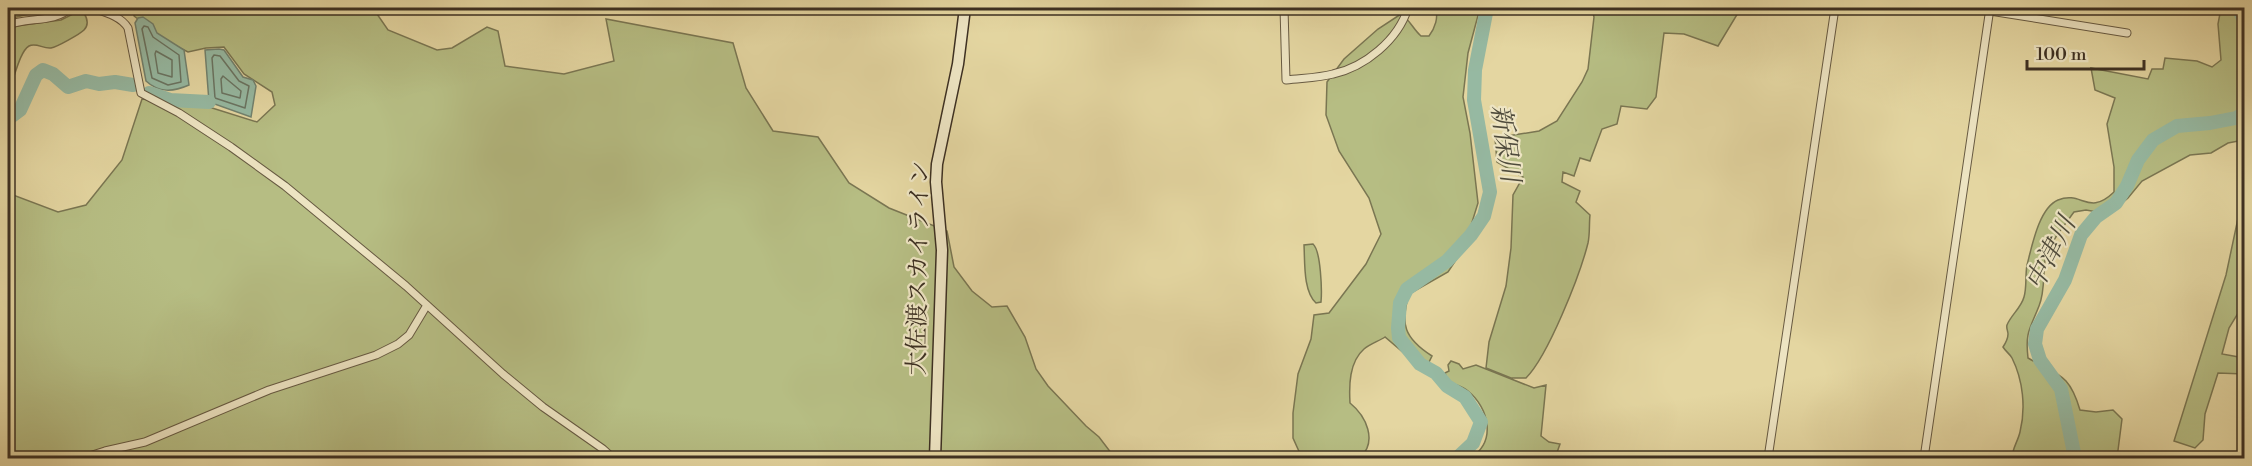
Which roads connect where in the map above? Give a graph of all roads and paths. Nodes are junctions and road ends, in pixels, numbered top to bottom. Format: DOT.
graph roads {
  1 [pos="70,8"];
  2 [pos="92,8"];
  3 [pos="965,8"];
  4 [pos="1284,8"];
  5 [pos="1408,8"];
  6 [pos="1836,8"];
  7 [pos="1990,9"];
  8 [pos="8,25"];
  9 [pos="2127,33"];
  10 [pos="427,305"];
  11 [pos="83,459"];
  12 [pos="613,459"];
  13 [pos="935,459"];
  14 [pos="1768,459"];
  15 [pos="1924,459"];
  1 -- 8 [label="street"];
  2 -- 10 [label="street"];
  3 -- 13 [label="street, 大佐渡スカイライン"];
  4 -- 5 [label="street"];
  6 -- 14 [label="street"];
  7 -- 9 [label="street"];
  7 -- 15 [label="street"];
  10 -- 11 [label="street"];
  10 -- 12 [label="street"];
}
